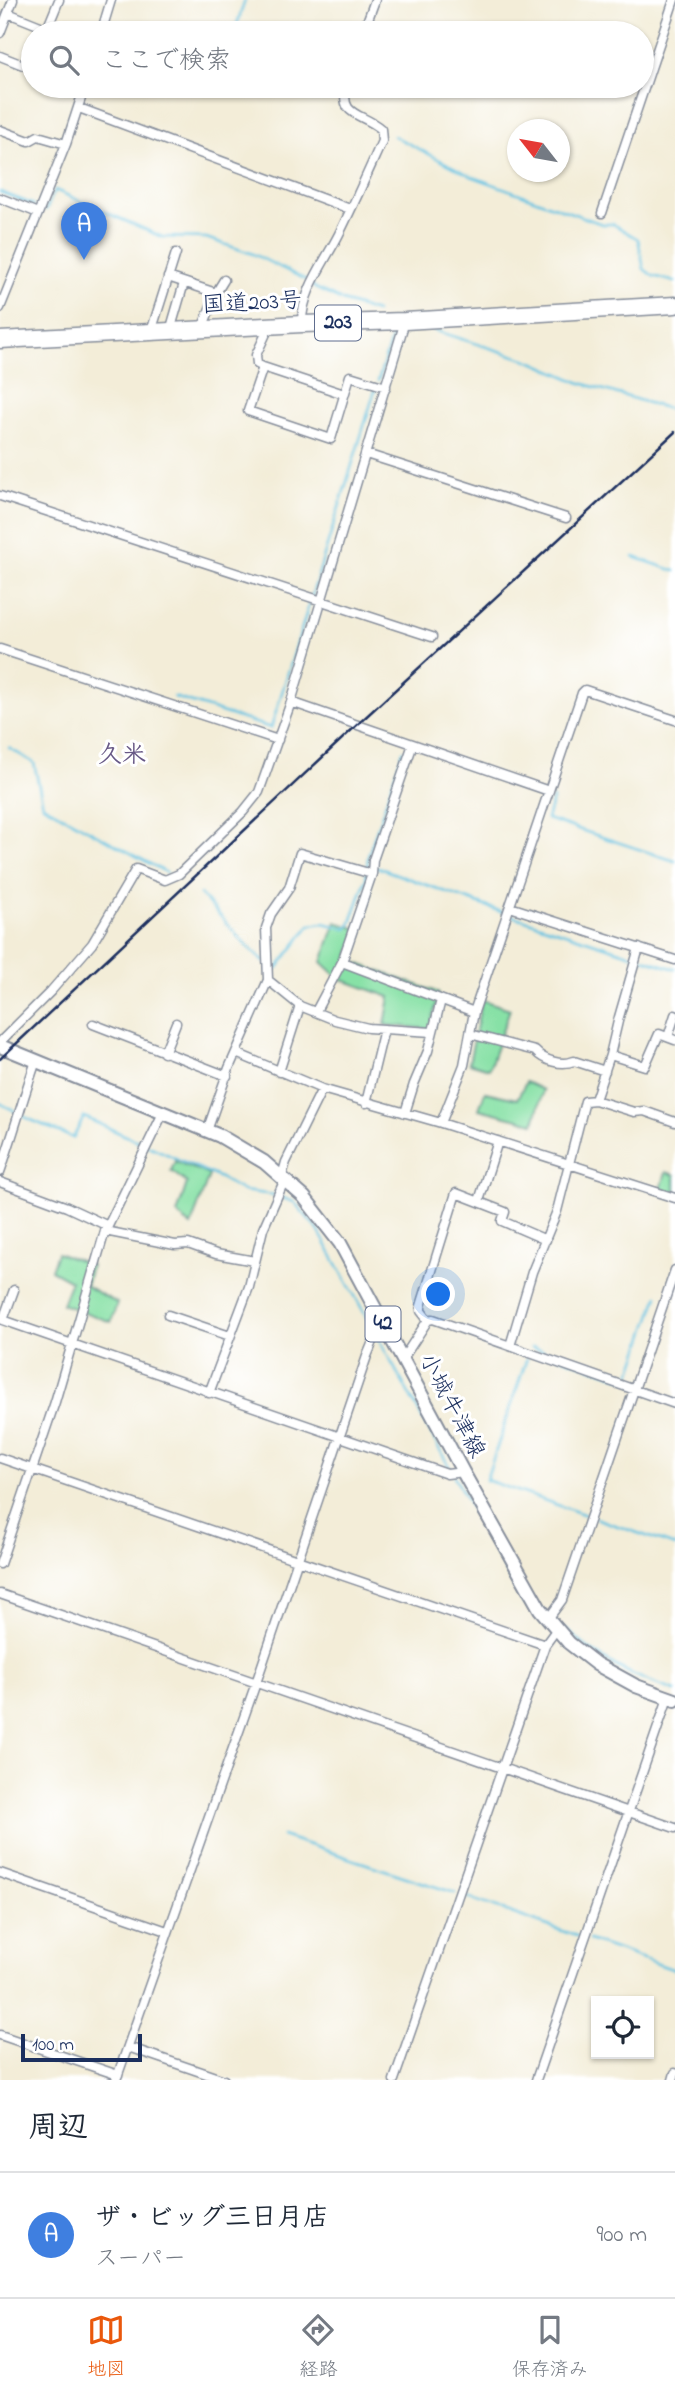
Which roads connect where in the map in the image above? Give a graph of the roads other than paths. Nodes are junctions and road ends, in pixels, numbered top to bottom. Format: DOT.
graph roads {
  1 [pos="13,0"];
  2 [pos="59,0"];
  3 [pos="111,0"];
  4 [pos="375,0"];
  5 [pos="674,0"];
  6 [pos="8,13"];
  7 [pos="28,21"];
  8 [pos="50,21"];
  9 [pos="104,21"];
  10 [pos="367,21"];
  11 [pos="0,33"];
  12 [pos="0,56"];
  13 [pos="654,59"];
  14 [pos="21,64"];
  15 [pos="80,98"];
  16 [pos="345,98"];
  17 [pos="641,98"];
  18 [pos="79,108"];
  19 [pos="0,130"];
  20 [pos="66,144"];
  21 [pos="0,198"];
  22 [pos="350,209"];
  23 [pos="38,213"];
  24 [pos="602,213"];
  25 [pos="176,253"];
  26 [pos="168,277"];
  27 [pos="224,280"];
  28 [pos="184,283"];
  29 [pos="216,293"];
  30 [pos="675,305"];
  31 [pos="0,308"];
  32 [pos="405,321"];
  33 [pos="302,324"];
  34 [pos="270,325"];
  35 [pos="202,329"];
  36 [pos="170,331"];
  37 [pos="151,332"];
  38 [pos="0,340"];
  39 [pos="263,367"];
  40 [pos="386,387"];
  41 [pos="344,394"];
  42 [pos="366,454"];
  43 [pos="0,496"];
  44 [pos="566,518"];
  45 [pos="322,601"];
  46 [pos="432,637"];
  47 [pos="0,649"];
  48 [pos="292,702"];
  49 [pos="675,720"];
  50 [pos="278,740"];
  51 [pos="414,744"];
  52 [pos="549,791"];
  53 [pos="367,873"];
  54 [pos="510,907"];
  55 [pos="639,948"];
  56 [pos="675,960"];
  57 [pos="342,962"];
  58 [pos="268,980"];
  59 [pos="442,1000"];
  60 [pos="300,1006"];
  61 [pos="316,1011"];
  62 [pos="474,1012"];
  63 [pos="675,1015"];
  64 [pos="176,1023"];
  65 [pos="93,1024"];
  66 [pos="384,1029"];
  67 [pos="432,1032"];
  68 [pos="470,1034"];
  69 [pos="671,1039"];
  70 [pos="0,1044"];
  71 [pos="164,1053"];
  72 [pos="236,1053"];
  73 [pos="610,1055"];
  74 [pos="36,1061"];
  75 [pos="605,1071"];
  76 [pos="279,1072"];
  77 [pos="227,1076"];
  78 [pos="322,1089"];
  79 [pos="595,1100"];
  80 [pos="366,1103"];
  81 [pos="163,1113"];
  82 [pos="405,1113"];
  83 [pos="675,1122"];
  84 [pos="441,1123"];
  85 [pos="208,1131"];
  86 [pos="498,1141"];
  87 [pos="570,1164"];
  88 [pos="0,1172"];
  89 [pos="284,1177"];
  90 [pos="0,1182"];
  91 [pos="675,1198"];
  92 [pos="479,1202"];
  93 [pos="106,1228"];
  94 [pos="546,1240"];
  95 [pos="255,1261"];
  96 [pos="675,1270"];
  97 [pos="14,1290"];
  98 [pos="168,1315"];
  99 [pos="1,1320"];
  100 [pos="428,1320"];
  101 [pos="378,1331"];
  102 [pos="230,1336"];
  103 [pos="73,1345"];
  104 [pos="510,1346"];
  105 [pos="402,1360"];
  106 [pos="634,1390"];
  107 [pos="209,1393"];
  108 [pos="675,1404"];
  109 [pos="340,1437"];
  110 [pos="0,1458"];
  111 [pos="33,1469"];
  112 [pos="457,1473"];
  113 [pos="298,1559"];
  114 [pos="0,1564"];
  115 [pos="0,1594"];
  116 [pos="552,1625"];
  117 [pos="545,1645"];
  118 [pos="256,1683"];
  119 [pos="671,1699"];
  120 [pos="502,1768"];
  121 [pos="630,1813"];
  122 [pos="675,1828"];
  123 [pos="0,1873"];
  124 [pos="167,1931"];
  125 [pos="0,2035"];
  126 [pos="128,2047"];
  127 [pos="675,2073"];
  128 [pos="117,2078"];
  129 [pos="224,2080"];
  130 [pos="394,2080"];
  131 [pos="536,2080"];
  132 [pos="673,2080"];
  1 -- 6 [label="street"];
  2 -- 8 [label="street"];
  3 -- 9 [label="street"];
  4 -- 10 [label="street"];
  5 -- 13 [label="street"];
  6 -- 7 [label="street"];
  6 -- 11 [label="street"];
  12 -- 14 [label="street"];
  15 -- 18 [label="street"];
  16 -- 22 [label="street"];
  17 -- 24 [label="street"];
  18 -- 20 [label="street"];
  18 -- 22 [label="street"];
  19 -- 20 [label="street"];
  20 -- 23 [label="street"];
  21 -- 23 [label="street"];
  22 -- 33 [label="street"];
  23 -- 31 [label="street"];
  25 -- 26 [label="street"];
  26 -- 28 [label="street"];
  26 -- 37 [label="street"];
  27 -- 29 [label="street"];
  28 -- 29 [label="street"];
  28 -- 36 [label="street"];
  29 -- 35 [label="street"];
  30 -- 32 [label="highway, 国道203号 / 203"];
  32 -- 33 [label="highway, 国道203号 / 203"];
  32 -- 40 [label="street"];
  33 -- 34 [label="highway, 国道203号 / 203"];
  34 -- 35 [label="highway, 国道203号 / 203"];
  34 -- 39 [label="street"];
  35 -- 36 [label="highway, 国道203号 / 203"];
  36 -- 37 [label="highway, 国道203号 / 203"];
  37 -- 38 [label="highway, 国道203号 / 203"];
  39 -- 41 [label="street"];
  39 -- 41 [label="street"];
  40 -- 41 [label="street"];
  40 -- 42 [label="street"];
  42 -- 44 [label="street"];
  42 -- 45 [label="street"];
  43 -- 45 [label="street"];
  45 -- 46 [label="street"];
  45 -- 48 [label="street"];
  47 -- 50 [label="street"];
  48 -- 50 [label="street"];
  48 -- 51 [label="street"];
  49 -- 52 [label="street"];
  50 -- 70 [label="street"];
  51 -- 52 [label="street"];
  51 -- 53 [label="street"];
  52 -- 54 [label="street"];
  53 -- 57 [label="street"];
  53 -- 58 [label="street"];
  54 -- 55 [label="street"];
  54 -- 62 [label="street"];
  55 -- 56 [label="street"];
  55 -- 73 [label="street"];
  57 -- 59 [label="street"];
  57 -- 61 [label="street"];
  58 -- 60 [label="street"];
  58 -- 72 [label="street"];
  59 -- 62 [label="street"];
  59 -- 67 [label="street"];
  60 -- 61 [label="street"];
  60 -- 76 [label="street"];
  61 -- 66 [label="street"];
  62 -- 68 [label="street"];
  63 -- 69 [label="street"];
  64 -- 71 [label="street"];
  65 -- 71 [label="street"];
  66 -- 67 [label="street"];
  66 -- 80 [label="street"];
  67 -- 82 [label="street"];
  68 -- 75 [label="street"];
  68 -- 84 [label="street"];
  69 -- 73 [label="street"];
  70 -- 74 [label="main road, 小城牛津線 / 42"];
  71 -- 77 [label="street"];
  72 -- 76 [label="street"];
  72 -- 77 [label="street"];
  73 -- 75 [label="street"];
  74 -- 81 [label="main road, 小城牛津線 / 42"];
  74 -- 88 [label="street"];
  75 -- 79 [label="street"];
  76 -- 78 [label="street"];
  77 -- 85 [label="street"];
  78 -- 80 [label="street"];
  78 -- 89 [label="street"];
  79 -- 83 [label="street"];
  79 -- 87 [label="street"];
  80 -- 82 [label="street"];
  81 -- 85 [label="main road, 小城牛津線 / 42"];
  81 -- 93 [label="street"];
  82 -- 84 [label="street"];
  84 -- 86 [label="street"];
  85 -- 89 [label="main road, 小城牛津線 / 42"];
  86 -- 87 [label="street"];
  86 -- 92 [label="street"];
  87 -- 91 [label="street"];
  87 -- 94 [label="street"];
  89 -- 95 [label="street"];
  89 -- 101 [label="main road, 小城牛津線 / 42"];
  90 -- 93 [label="street"];
  92 -- 94 [label="street"];
  92 -- 100 [label="street"];
  93 -- 95 [label="street"];
  93 -- 103 [label="street"];
  94 -- 104 [label="street"];
  95 -- 102 [label="street"];
  96 -- 106 [label="street"];
  97 -- 99 [label="street"];
  98 -- 102 [label="street"];
  99 -- 103 [label="street"];
  100 -- 104 [label="street"];
  100 -- 105 [label="street"];
  101 -- 105 [label="main road, 小城牛津線 / 42"];
  101 -- 109 [label="street"];
  102 -- 107 [label="street"];
  103 -- 107 [label="street"];
  103 -- 111 [label="street"];
  104 -- 106 [label="street"];
  105 -- 112 [label="main road, 小城牛津線 / 42"];
  106 -- 108 [label="street"];
  106 -- 116 [label="street"];
  107 -- 109 [label="street"];
  109 -- 112 [label="street"];
  109 -- 113 [label="street"];
  110 -- 111 [label="street"];
  111 -- 113 [label="street"];
  111 -- 114 [label="street"];
  112 -- 116 [label="main road, 小城牛津線 / 42"];
  113 -- 117 [label="street"];
  113 -- 118 [label="street"];
  115 -- 118 [label="street"];
  116 -- 117 [label="street"];
  116 -- 119 [label="main road, 小城牛津線 / 42"];
  117 -- 120 [label="street"];
  118 -- 120 [label="street"];
  118 -- 124 [label="street"];
  119 -- 121 [label="street"];
  120 -- 121 [label="street"];
  120 -- 130 [label="street"];
  121 -- 122 [label="street"];
  121 -- 131 [label="street"];
  123 -- 124 [label="street"];
  124 -- 126 [label="street"];
  125 -- 128 [label="street"];
  126 -- 128 [label="street"];
  126 -- 129 [label="street"];
  127 -- 132 [label="street"];
}
